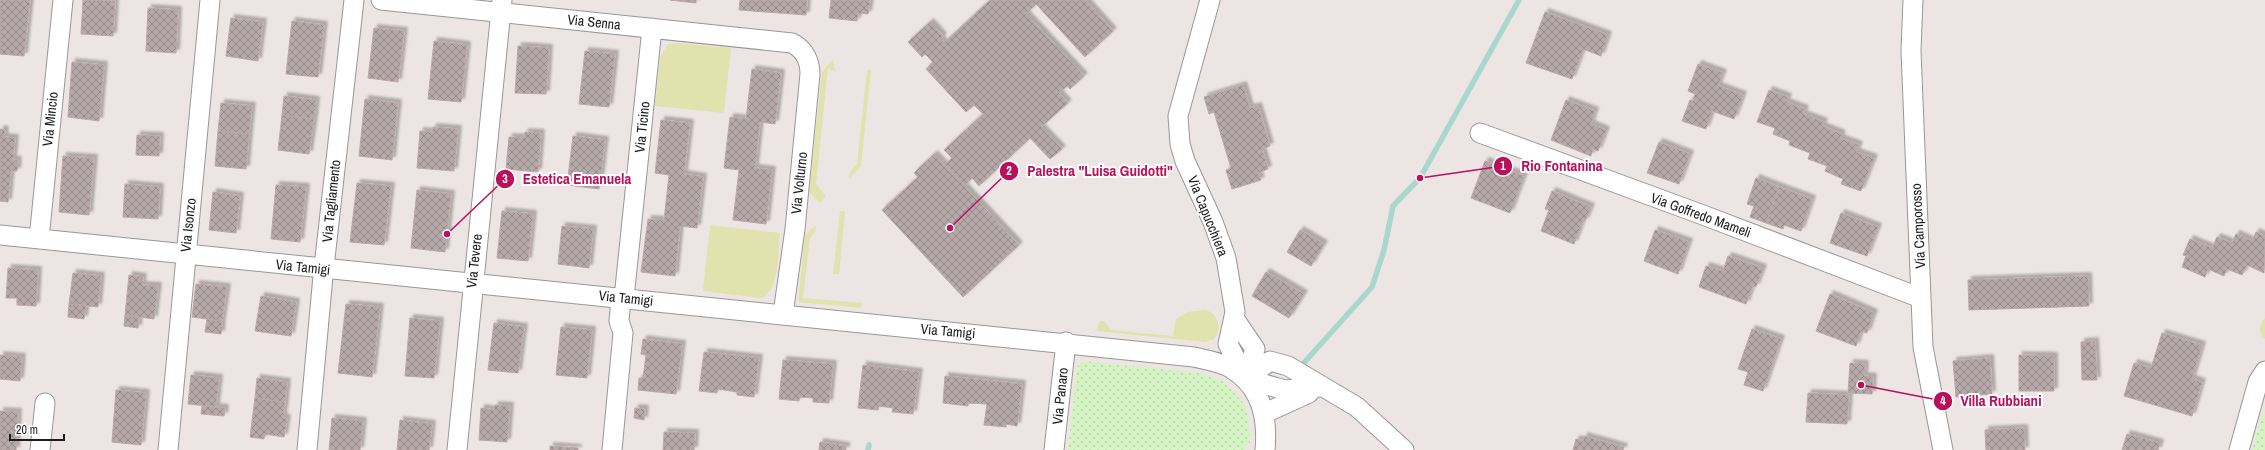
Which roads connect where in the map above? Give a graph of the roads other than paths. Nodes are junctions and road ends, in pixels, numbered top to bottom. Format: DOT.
graph roads {
  1 [pos="63,0"];
  2 [pos="210,0"];
  3 [pos="354,0"];
  4 [pos="382,0"];
  5 [pos="1210,0"];
  6 [pos="1913,0"];
  7 [pos="501,6"];
  8 [pos="652,28"];
  9 [pos="804,52"];
  10 [pos="1480,133"];
  11 [pos="0,235"];
  12 [pos="39,239"];
  13 [pos="185,254"];
  14 [pos="324,269"];
  15 [pos="472,282"];
  16 [pos="622,298"];
  17 [pos="1921,298"];
  18 [pos="784,314"];
  19 [pos="1066,342"];
  20 [pos="2265,371"];
  21 [pos="1246,379"];
  22 [pos="1321,387"];
  23 [pos="45,403"];
  24 [pos="1265,413"];
  25 [pos="40,450"];
  26 [pos="168,450"];
  27 [pos="307,450"];
  28 [pos="457,450"];
  29 [pos="612,450"];
  30 [pos="1054,450"];
  31 [pos="1265,450"];
  32 [pos="1404,450"];
  33 [pos="1943,450"];
  34 [pos="2239,450"];
  1 -- 12 [label="street, Via Mincio"];
  2 -- 13 [label="street, Via Isonzo"];
  3 -- 14 [label="street, Via Tagliamento"];
  4 -- 7 [label="street, Via Senna"];
  5 -- 21 [label="street, Via Capucchiera"];
  6 -- 17 [label="street, Via Camporosso"];
  7 -- 8 [label="street, Via Senna"];
  7 -- 15 [label="street, Via Tevere"];
  8 -- 9 [label="street, Via Senna"];
  8 -- 16 [label="street, Via Ticino"];
  9 -- 18 [label="street, Via Volturno"];
  10 -- 17 [label="street, Via Goffredo Mameli"];
  11 -- 12 [label="street, Via Tamigi"];
  12 -- 13 [label="street, Via Tamigi"];
  13 -- 14 [label="street, Via Tamigi"];
  13 -- 26 [label="street, Via Isonzo"];
  14 -- 15 [label="street, Via Tamigi"];
  14 -- 27 [label="street, Via Tagliamento"];
  15 -- 16 [label="street, Via Tamigi"];
  15 -- 28 [label="street, Via Tevere"];
  16 -- 18 [label="street, Via Tamigi"];
  16 -- 29 [label="street, Via Ticino"];
  17 -- 33 [label="street, Via Camporosso"];
  18 -- 19 [label="street, Via Tamigi"];
  19 -- 21 [label="street, Via Tamigi"];
  19 -- 30 [label="street, Via Panaro"];
  20 -- 34 [label="street"];
  21 -- 22 [label="street"];
  21 -- 22 [label="street"];
  21 -- 24 [label="street, Via Capucchiera"];
  22 -- 24 [label="street"];
  22 -- 32 [label="street"];
  23 -- 25 [label="street"];
  24 -- 31 [label="street, Via Capucchiera"];
}
